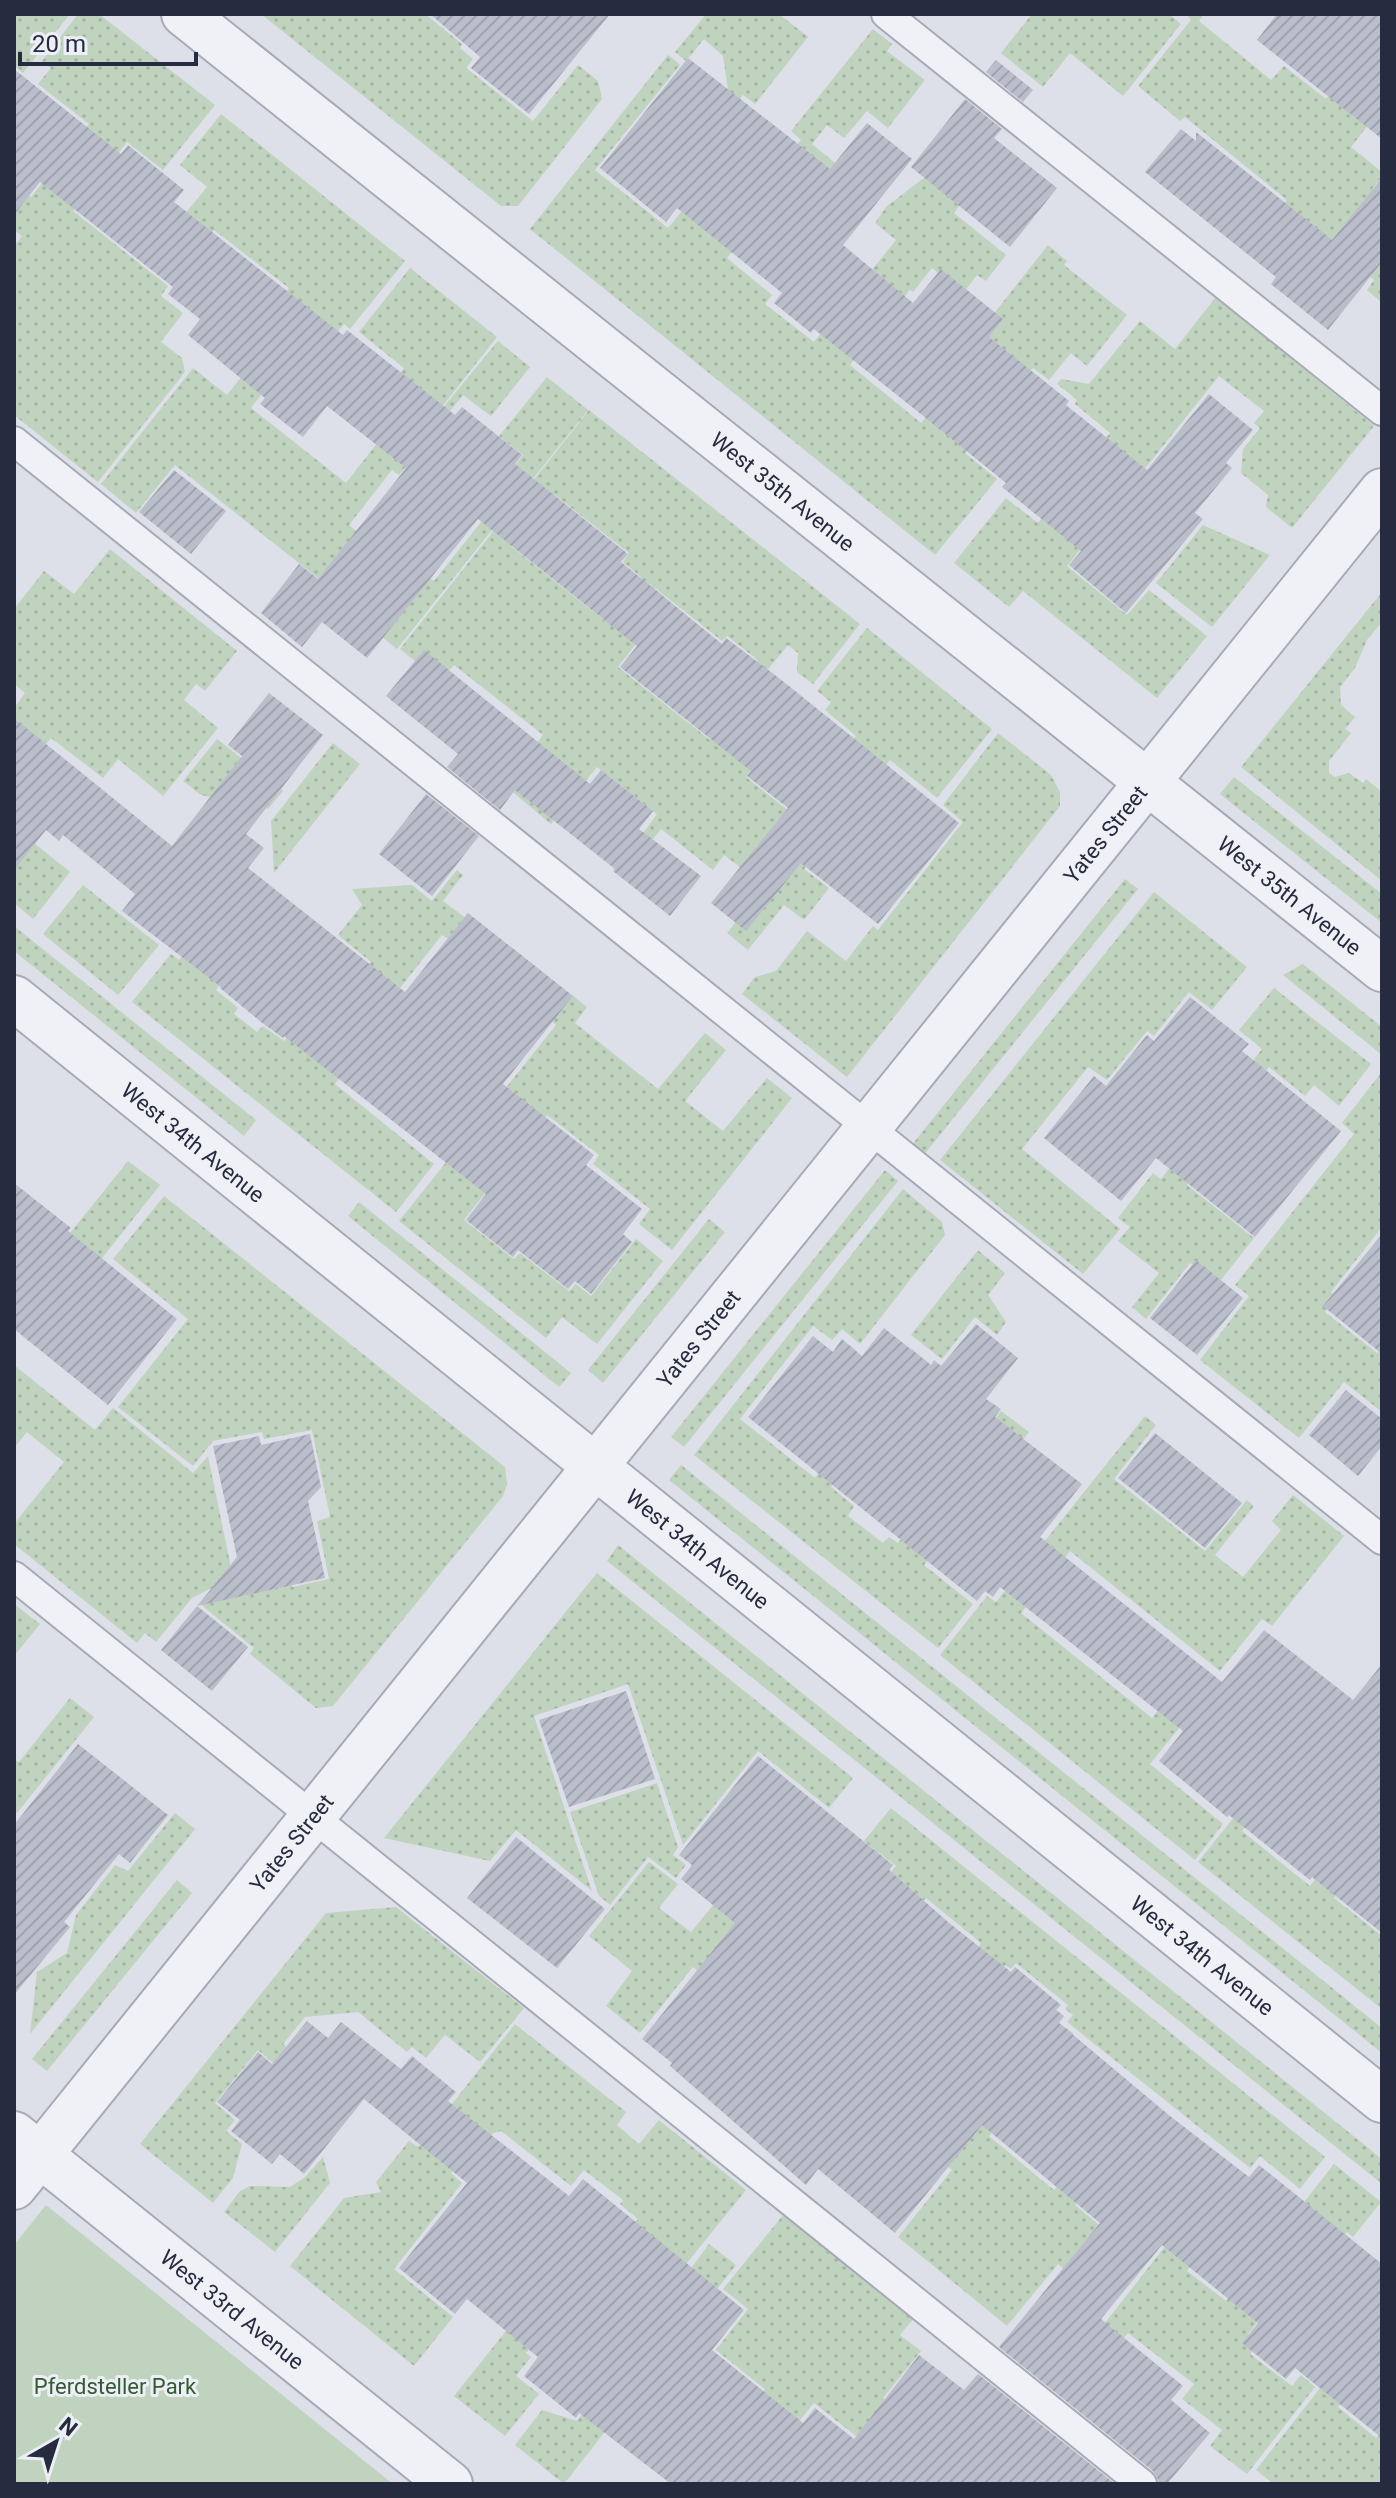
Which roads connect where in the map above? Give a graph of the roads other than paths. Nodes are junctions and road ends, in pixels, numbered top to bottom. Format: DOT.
graph roads {
  1 [pos="184,14"];
  2 [pos="886,14"];
  3 [pos="1382,411"];
  4 [pos="14,441"];
  5 [pos="1382,491"];
  6 [pos="1147,782"];
  7 [pos="1382,969"];
  8 [pos="14,998"];
  9 [pos="869,1127"];
  10 [pos="595,1466"];
  11 [pos="1382,1540"];
  12 [pos="14,1576"];
  13 [pos="313,1816"];
  14 [pos="1382,2100"];
  15 [pos="22,2159"];
  16 [pos="450,2484"];
  17 [pos="1142,2484"];
  1 -- 6 [label="street, West 35th Avenue"];
  2 -- 3 [label="lane"];
  4 -- 9 [label="lane"];
  5 -- 6 [label="street, Yates Street"];
  6 -- 7 [label="street, West 35th Avenue"];
  6 -- 9 [label="street, Yates Street"];
  8 -- 10 [label="street, West 34th Avenue"];
  9 -- 10 [label="street, Yates Street"];
  9 -- 11 [label="lane"];
  10 -- 13 [label="street, Yates Street"];
  10 -- 14 [label="street, West 34th Avenue"];
  12 -- 13 [label="lane"];
  13 -- 15 [label="street, Yates Street"];
  13 -- 17 [label="lane"];
  15 -- 16 [label="street, West 33rd Avenue"];
}
